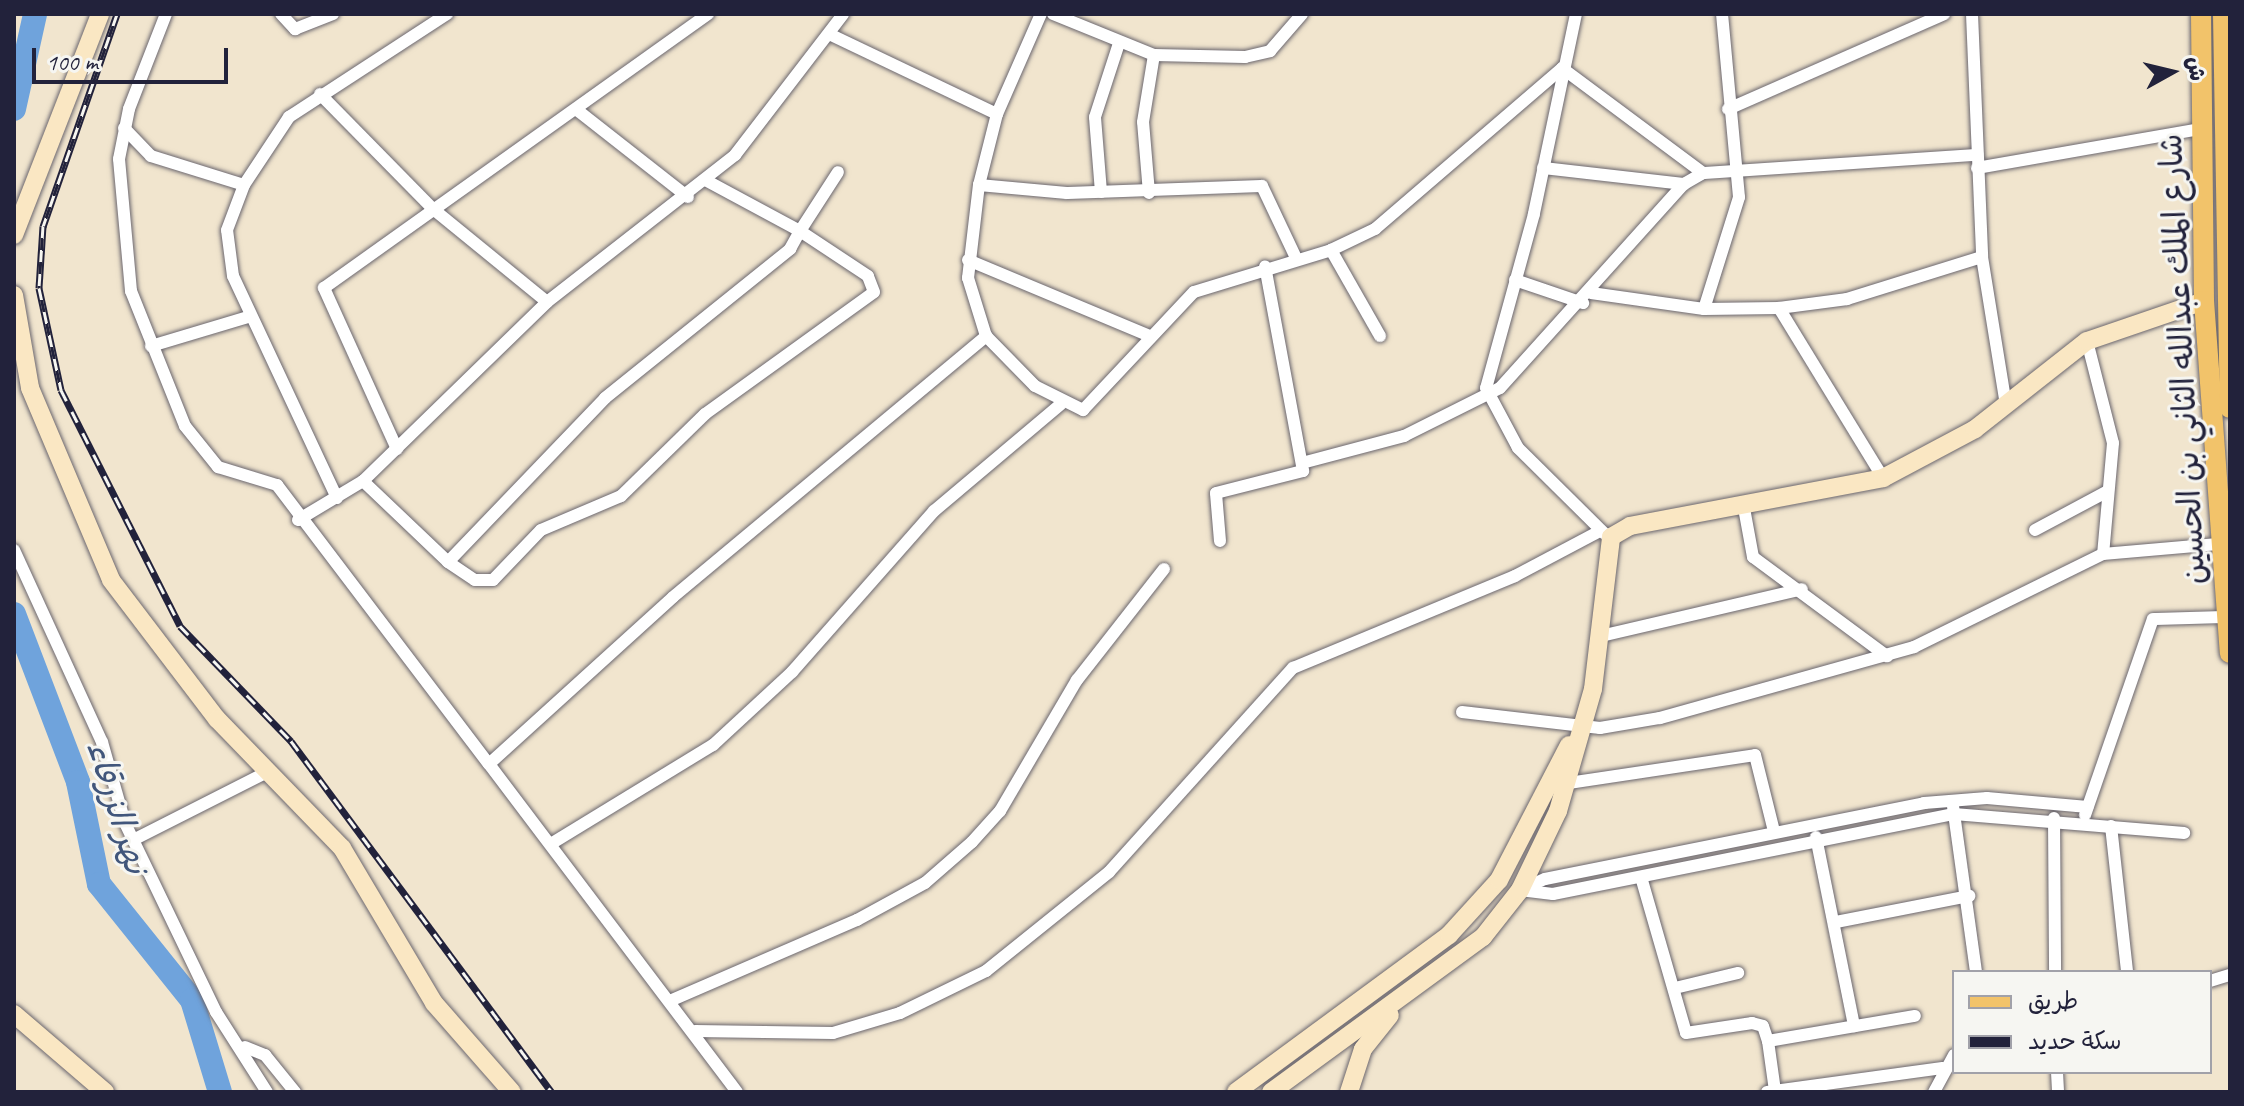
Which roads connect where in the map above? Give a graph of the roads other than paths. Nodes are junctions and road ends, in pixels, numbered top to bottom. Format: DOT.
graph roads {
  1 [pos="100,14"];
  2 [pos="166,14"];
  3 [pos="281,14"];
  4 [pos="333,14"];
  5 [pos="447,14"];
  6 [pos="708,14"];
  7 [pos="843,14"];
  8 [pos="1041,14"];
  9 [pos="1053,14"];
  10 [pos="1576,14"];
  11 [pos="1722,14"];
  12 [pos="1944,14"];
  13 [pos="1972,14"];
  14 [pos="2201,14"];
  15 [pos="2223,14"];
  16 [pos="1299,16"];
  17 [pos="829,34"];
  18 [pos="1119,43"];
  19 [pos="1154,55"];
  20 [pos="1562,68"];
  21 [pos="320,94"];
  22 [pos="1728,109"];
  23 [pos="577,110"];
  24 [pos="997,114"];
  25 [pos="124,128"];
  26 [pos="2201,129"];
  27 [pos="1977,162"];
  28 [pos="1737,165"];
  29 [pos="1543,168"];
  30 [pos="838,172"];
  31 [pos="2226,172"];
  32 [pos="1703,173"];
  33 [pos="707,181"];
  34 [pos="1684,184"];
  35 [pos="244,185"];
  36 [pos="979,185"];
  37 [pos="1101,192"];
  38 [pos="1149,193"];
  39 [pos="688,197"];
  40 [pos="433,209"];
  41 [pos="800,231"];
  42 [pos="14,235"];
  43 [pos="1331,250"];
  44 [pos="1982,257"];
  45 [pos="1296,258"];
  46 [pos="968,260"];
  47 [pos="1265,266"];
  48 [pos="1515,280"];
  49 [pos="14,295"];
  50 [pos="1587,298"];
  51 [pos="2204,301"];
  52 [pos="547,302"];
  53 [pos="1779,308"];
  54 [pos="1704,309"];
  55 [pos="251,316"];
  56 [pos="986,336"];
  57 [pos="1150,336"];
  58 [pos="1380,336"];
  59 [pos="2087,341"];
  60 [pos="151,346"];
  61 [pos="19,368"];
  62 [pos="1487,397"];
  63 [pos="1061,404"];
  64 [pos="2006,406"];
  65 [pos="2230,408"];
  66 [pos="397,449"];
  67 [pos="1302,463"];
  68 [pos="1883,478"];
  69 [pos="363,481"];
  70 [pos="2108,491"];
  71 [pos="337,498"];
  72 [pos="1744,508"];
  73 [pos="298,520"];
  74 [pos="2035,530"];
  75 [pos="1606,534"];
  76 [pos="1220,541"];
  77 [pos="2218,544"];
  78 [pos="14,550"];
  79 [pos="2103,554"];
  80 [pos="448,562"];
  81 [pos="1164,569"];
  82 [pos="1802,589"];
  83 [pos="2226,617"];
  84 [pos="1605,635"];
  85 [pos="2230,653"];
  86 [pos="1887,656"];
  87 [pos="1462,712"];
  88 [pos="1582,721"];
  89 [pos="489,764"];
  90 [pos="265,773"];
  91 [pos="1559,783"];
  92 [pos="1952,799"];
  93 [pos="2088,807"];
  94 [pos="1954,814"];
  95 [pos="2054,818"];
  96 [pos="2082,822"];
  97 [pos="2111,826"];
  98 [pos="1774,831"];
  99 [pos="2184,833"];
  100 [pos="1816,837"];
  101 [pos="133,840"];
  102 [pos="554,842"];
  103 [pos="1641,877"];
  104 [pos="1499,880"];
  105 [pos="1520,890"];
  106 [pos="1969,896"];
  107 [pos="1836,922"];
  108 [pos="1976,970"];
  109 [pos="2055,970"];
  110 [pos="2127,970"];
  111 [pos="1738,973"];
  112 [pos="1675,988"];
  113 [pos="1403,999"];
  114 [pos="672,1000"];
  115 [pos="14,1014"];
  116 [pos="1915,1016"];
  117 [pos="1854,1026"];
  118 [pos="695,1031"];
  119 [pos="1768,1041"];
  120 [pos="245,1047"];
  121 [pos="1952,1057"];
  122 [pos="275,1067"];
  123 [pos="1942,1068"];
  124 [pos="263,1086"];
  125 [pos="1239,1091"];
  126 [pos="1775,1091"];
  127 [pos="105,1092"];
  128 [pos="295,1092"];
  129 [pos="512,1092"];
  130 [pos="737,1092"];
  131 [pos="1271,1092"];
  132 [pos="1349,1092"];
  133 [pos="1767,1092"];
  134 [pos="1934,1092"];
  1 -- 42 [label="street"];
  2 -- 25 [label="street"];
  3 -- 4 [label="street"];
  5 -- 21 [label="street"];
  6 -- 23 [label="street"];
  7 -- 17 [label="street"];
  8 -- 24 [label="street"];
  9 -- 18 [label="street"];
  10 -- 20 [label="street"];
  11 -- 22 [label="street"];
  12 -- 22 [label="street"];
  13 -- 27 [label="street"];
  14 -- 26 [label="main road, شارع الملك عبدالله الثاني بن الحسين"];
  15 -- 31 [label="main road, شارع الملك عبدالله الثاني بن الحسين"];
  16 -- 19 [label="street"];
  17 -- 24 [label="street"];
  17 -- 33 [label="street"];
  18 -- 19 [label="street"];
  18 -- 37 [label="street"];
  19 -- 38 [label="street"];
  20 -- 29 [label="street"];
  20 -- 32 [label="street"];
  20 -- 43 [label="street"];
  21 -- 35 [label="street"];
  21 -- 40 [label="street"];
  22 -- 28 [label="street"];
  23 -- 39 [label="street"];
  23 -- 40 [label="street"];
  24 -- 36 [label="street"];
  25 -- 35 [label="street"];
  25 -- 60 [label="street"];
  26 -- 27 [label="street"];
  26 -- 51 [label="main road, شارع الملك عبدالله الثاني بن الحسين"];
  27 -- 28 [label="street"];
  27 -- 44 [label="street"];
  28 -- 32 [label="street"];
  28 -- 54 [label="street"];
  29 -- 34 [label="street"];
  29 -- 48 [label="street"];
  30 -- 41 [label="street"];
  31 -- 65 [label="main road, شارع الملك عبدالله الثاني بن الحسين"];
  32 -- 34 [label="street"];
  33 -- 39 [label="street"];
  33 -- 41 [label="street"];
  34 -- 50 [label="street"];
  35 -- 55 [label="street"];
  36 -- 37 [label="street"];
  36 -- 46 [label="street"];
  37 -- 38 [label="street"];
  38 -- 45 [label="street"];
  39 -- 52 [label="street"];
  40 -- 52 [label="street"];
  40 -- 66 [label="street"];
  41 -- 80 [label="street"];
  41 -- 80 [label="street"];
  43 -- 45 [label="street"];
  43 -- 58 [label="street"];
  44 -- 53 [label="street"];
  44 -- 64 [label="street"];
  45 -- 47 [label="street"];
  46 -- 56 [label="street"];
  46 -- 57 [label="street"];
  47 -- 57 [label="street"];
  47 -- 67 [label="street"];
  48 -- 50 [label="street"];
  48 -- 62 [label="street"];
  49 -- 61 [label="street"];
  50 -- 54 [label="street"];
  50 -- 62 [label="street"];
  51 -- 59 [label="street"];
  51 -- 77 [label="main road, شارع الملك عبدالله الثاني بن الحسين"];
  52 -- 66 [label="street"];
  53 -- 54 [label="street"];
  53 -- 68 [label="street"];
  55 -- 60 [label="street"];
  55 -- 71 [label="street"];
  56 -- 63 [label="street"];
  56 -- 89 [label="street"];
  57 -- 63 [label="street"];
  59 -- 64 [label="street"];
  59 -- 70 [label="street"];
  60 -- 73 [label="street"];
  61 -- 90 [label="street"];
  62 -- 67 [label="street"];
  62 -- 75 [label="street"];
  63 -- 102 [label="street"];
  64 -- 68 [label="street"];
  66 -- 69 [label="street"];
  67 -- 76 [label="street"];
  68 -- 72 [label="street"];
  69 -- 71 [label="street"];
  69 -- 80 [label="street"];
  70 -- 74 [label="street"];
  70 -- 79 [label="street"];
  71 -- 73 [label="street"];
  72 -- 75 [label="street"];
  72 -- 82 [label="street"];
  73 -- 89 [label="street"];
  75 -- 84 [label="street"];
  75 -- 118 [label="street"];
  77 -- 79 [label="street"];
  77 -- 83 [label="main road, شارع الملك عبدالله الثاني بن الحسين"];
  78 -- 101 [label="street"];
  79 -- 86 [label="street"];
  81 -- 114 [label="street"];
  82 -- 84 [label="street"];
  82 -- 86 [label="street"];
  83 -- 85 [label="main road, شارع الملك عبدالله الثاني بن الحسين"];
  83 -- 93 [label="street"];
  84 -- 88 [label="street"];
  86 -- 88 [label="street"];
  87 -- 88 [label="street"];
  88 -- 91 [label="street"];
  89 -- 102 [label="street"];
  90 -- 101 [label="street"];
  90 -- 129 [label="street"];
  91 -- 98 [label="street"];
  91 -- 104 [label="street"];
  91 -- 105 [label="street"];
  92 -- 93 [label="street"];
  92 -- 94 [label="street"];
  92 -- 98 [label="street"];
  93 -- 96 [label="street"];
  94 -- 95 [label="street"];
  94 -- 100 [label="street"];
  94 -- 106 [label="street"];
  95 -- 96 [label="street"];
  95 -- 109 [label="street"];
  96 -- 97 [label="street"];
  97 -- 99 [label="street"];
  97 -- 110 [label="street"];
  98 -- 105 [label="street"];
  100 -- 103 [label="street"];
  100 -- 107 [label="street"];
  101 -- 120 [label="street"];
  102 -- 114 [label="street"];
  103 -- 105 [label="street"];
  103 -- 112 [label="street"];
  104 -- 105 [label="street"];
  104 -- 125 [label="street"];
  105 -- 113 [label="street"];
  106 -- 107 [label="street"];
  106 -- 108 [label="street"];
  107 -- 117 [label="street"];
  111 -- 112 [label="street"];
  112 -- 119 [label="street"];
  113 -- 131 [label="street"];
  113 -- 132 [label="street"];
  114 -- 118 [label="street"];
  115 -- 127 [label="street"];
  116 -- 117 [label="street"];
  117 -- 119 [label="street"];
  118 -- 130 [label="street"];
  119 -- 126 [label="street"];
  120 -- 122 [label="street"];
  120 -- 124 [label="street"];
  121 -- 123 [label="street"];
  122 -- 124 [label="street"];
  122 -- 128 [label="street"];
  123 -- 126 [label="street"];
  123 -- 134 [label="street"];
  126 -- 133 [label="street"];
}
